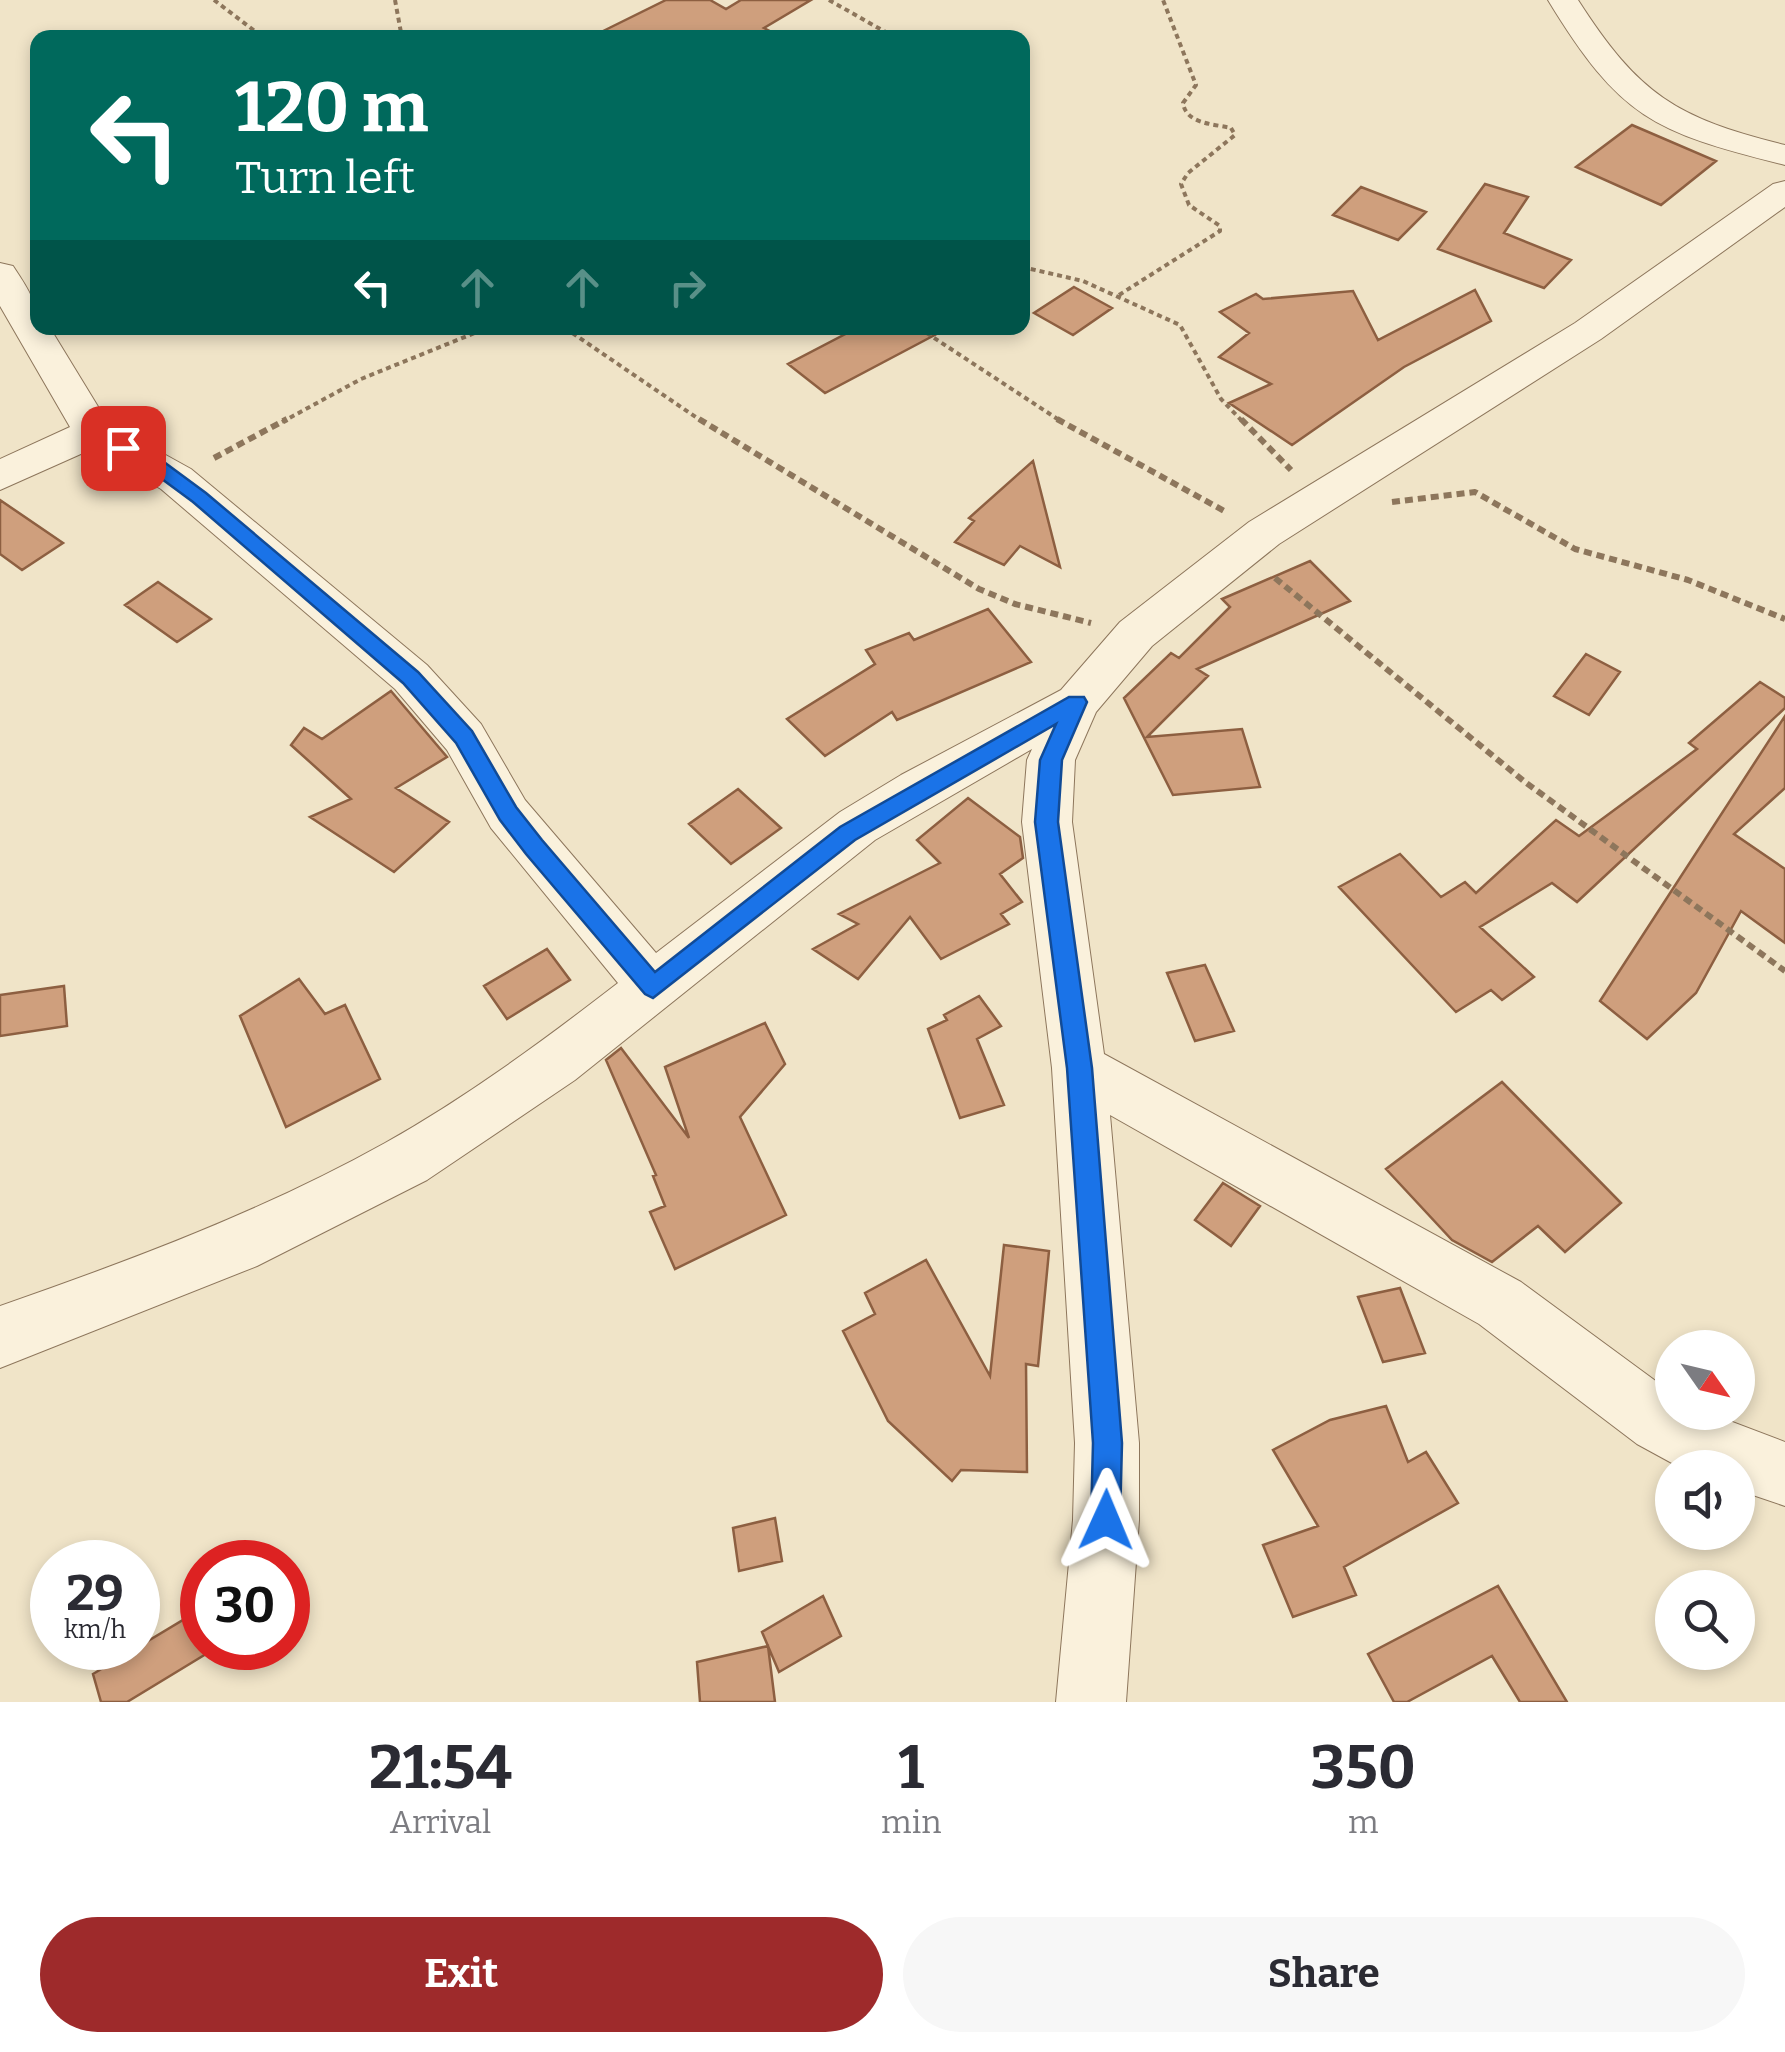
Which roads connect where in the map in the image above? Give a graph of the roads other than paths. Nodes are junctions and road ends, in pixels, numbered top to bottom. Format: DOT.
graph roads {
  1 [pos="1563,0"];
  2 [pos="1785,155"];
  3 [pos="1785,191"];
  4 [pos="0,274"];
  5 [pos="30,325"];
  6 [pos="36,335"];
  7 [pos="93,432"];
  8 [pos="0,476"];
  9 [pos="1076,702"];
  10 [pos="653,987"];
  11 [pos="1079,1068"];
  12 [pos="0,1336"];
  13 [pos="1785,1474"];
  14 [pos="1091,1702"];
  1 -- 2 [label="street"];
  3 -- 9 [label="street"];
  4 -- 5 [label="street"];
  6 -- 7 [label="street"];
  7 -- 8 [label="street"];
  7 -- 10 [label="street"];
  9 -- 10 [label="street"];
  9 -- 11 [label="street"];
  10 -- 12 [label="street"];
  11 -- 13 [label="street"];
  11 -- 14 [label="street"];
}
